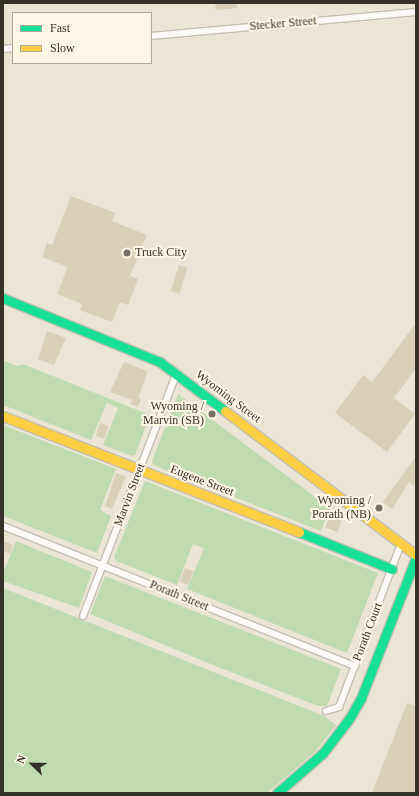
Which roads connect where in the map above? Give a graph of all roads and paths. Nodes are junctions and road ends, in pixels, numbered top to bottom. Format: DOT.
graph roads {
  1 [pos="416,12"];
  2 [pos="152,36"];
  3 [pos="3,298"];
  4 [pos="177,374"];
  5 [pos="3,416"];
  6 [pos="140,470"];
  7 [pos="3,526"];
  8 [pos="401,544"];
  9 [pos="416,555"];
  10 [pos="416,558"];
  11 [pos="102,566"];
  12 [pos="392,569"];
  13 [pos="83,616"];
  14 [pos="355,666"];
  15 [pos="326,711"];
  16 [pos="277,793"];
  1 -- 2 [label="street, Stecker Street"];
  3 -- 4 [label="main road, Wyoming Street"];
  4 -- 6 [label="street, Marvin Street"];
  4 -- 8 [label="main road, Wyoming Street"];
  5 -- 6 [label="main road, Eugene Street"];
  6 -- 11 [label="street, Marvin Street"];
  6 -- 12 [label="main road, Eugene Street"];
  7 -- 11 [label="street, Porath Street"];
  8 -- 9 [label="main road, Wyoming Street"];
  8 -- 12 [label="street, Porath Court"];
  10 -- 16 [label="main road"];
  11 -- 13 [label="street, Marvin Street"];
  11 -- 14 [label="street, Porath Street"];
  12 -- 14 [label="street, Porath Court"];
  14 -- 15 [label="street, Porath Court"];
}
